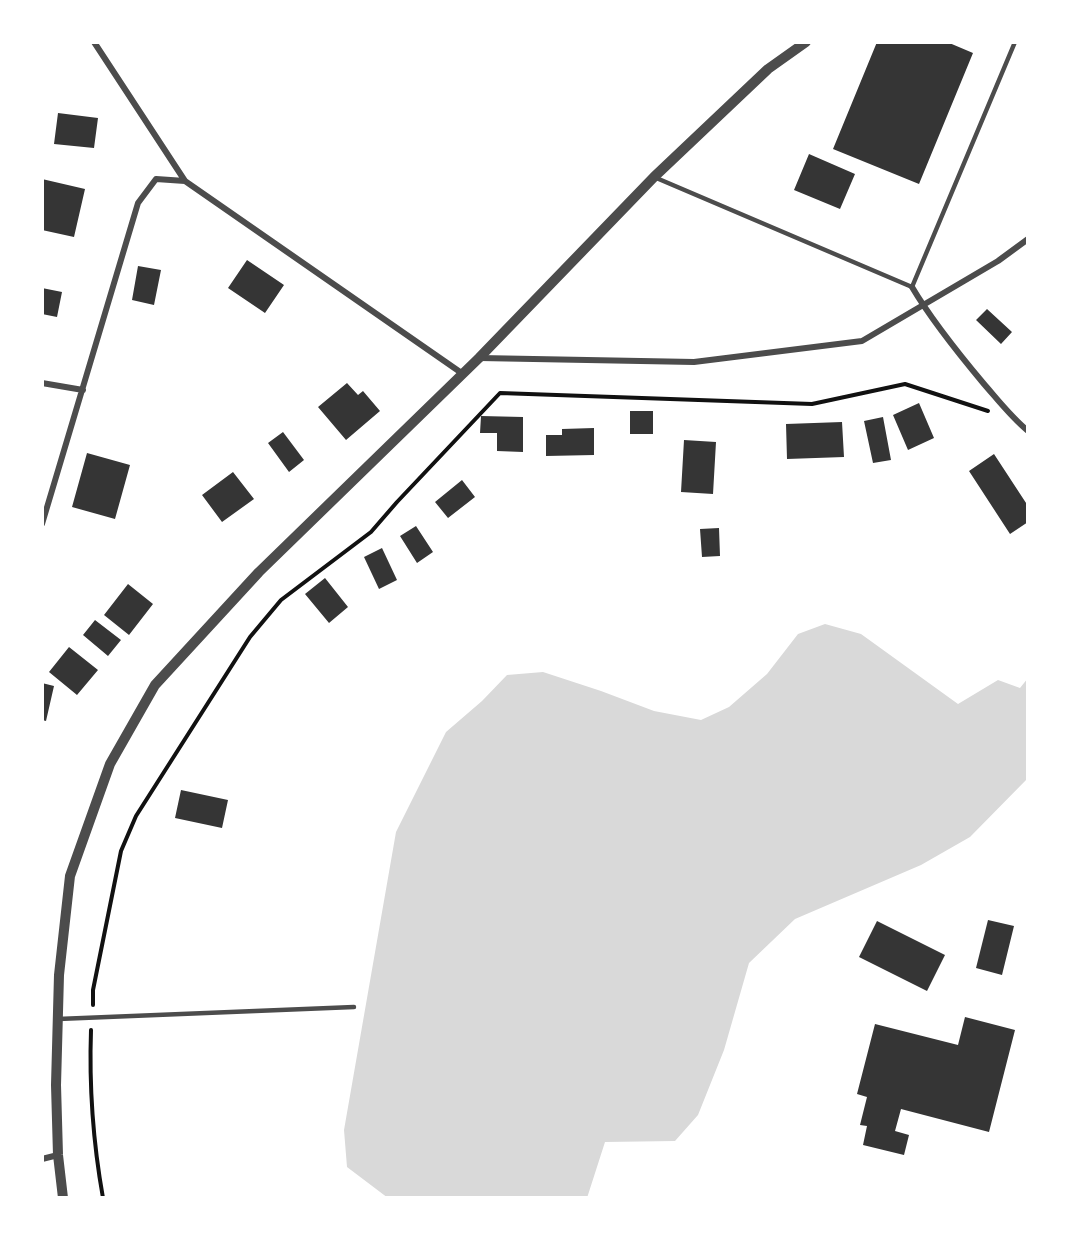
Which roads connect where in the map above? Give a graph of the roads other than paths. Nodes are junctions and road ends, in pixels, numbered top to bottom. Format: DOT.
graph roads {
  1 [pos="94,42"];
  2 [pos="807,42"];
  3 [pos="1015,42"];
  4 [pos="654,177"];
  5 [pos="185,181"];
  6 [pos="1028,239"];
  7 [pos="912,287"];
  8 [pos="923,305"];
  9 [pos="480,358"];
  10 [pos="463,374"];
  11 [pos="42,383"];
  12 [pos="83,390"];
  13 [pos="1028,431"];
  14 [pos="42,524"];
  15 [pos="354,1007"];
  16 [pos="58,1019"];
  17 [pos="58,1155"];
  18 [pos="42,1159"];
  19 [pos="63,1198"];
  1 -- 5 [label="street"];
  2 -- 4 [label="street"];
  3 -- 7 [label="lane"];
  4 -- 7 [label="lane"];
  4 -- 9 [label="street"];
  5 -- 10 [label="street"];
  5 -- 12 [label="street"];
  6 -- 8 [label="street"];
  7 -- 8 [label="street"];
  8 -- 9 [label="street"];
  8 -- 13 [label="street"];
  9 -- 10 [label="street"];
  10 -- 16 [label="street"];
  11 -- 12 [label="street"];
  12 -- 14 [label="street"];
  15 -- 16 [label="lane"];
  16 -- 17 [label="street"];
  17 -- 18 [label="street"];
  17 -- 19 [label="street"];
}
